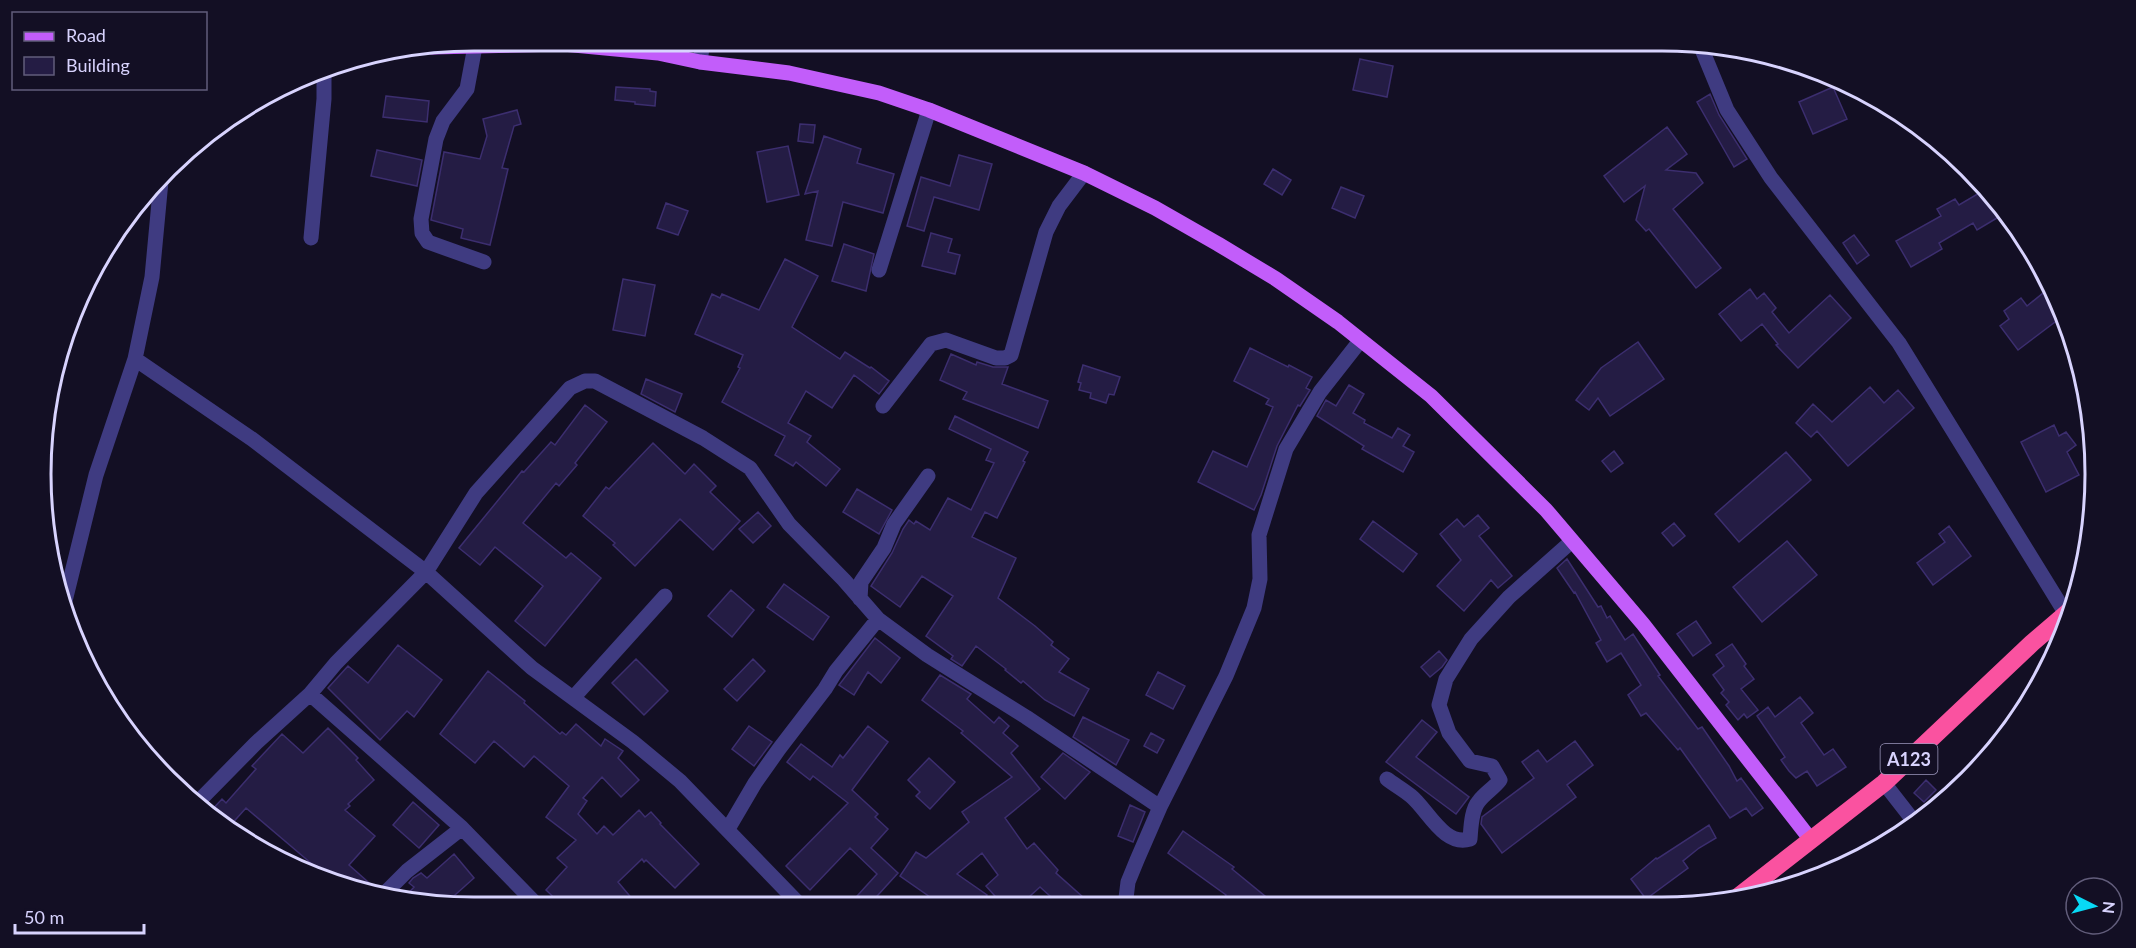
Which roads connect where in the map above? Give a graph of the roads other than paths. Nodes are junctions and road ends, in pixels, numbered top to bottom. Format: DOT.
graph roads {
  1 [pos="474,51"];
  2 [pos="637,51"];
  3 [pos="702,51"];
  4 [pos="1704,54"];
  5 [pos="700,62"];
  6 [pos="324,78"];
  7 [pos="929,110"];
  8 [pos="1084,173"];
  9 [pos="160,191"];
  10 [pos="311,238"];
  11 [pos="484,262"];
  12 [pos="879,270"];
  13 [pos="1360,341"];
  14 [pos="135,359"];
  15 [pos="883,406"];
  16 [pos="928,476"];
  17 [pos="1572,542"];
  18 [pos="426,572"];
  19 [pos="67,591"];
  20 [pos="665,596"];
  21 [pos="860,599"];
  22 [pos="2065,603"];
  23 [pos="878,619"];
  24 [pos="2059,620"];
  25 [pos="310,694"];
  26 [pos="573,698"];
  27 [pos="1388,779"];
  28 [pos="1884,783"];
  29 [pos="202,798"];
  30 [pos="1160,807"];
  31 [pos="1910,817"];
  32 [pos="462,828"];
  33 [pos="728,830"];
  34 [pos="1811,840"];
  35 [pos="1749,888"];
  36 [pos="389,889"];
  37 [pos="529,897"];
  38 [pos="793,897"];
  39 [pos="1126,897"];
  1 -- 11 [label="street"];
  2 -- 5 [label="main road"];
  3 -- 5 [label="street"];
  4 -- 22 [label="street"];
  5 -- 7 [label="main road"];
  6 -- 10 [label="street"];
  7 -- 8 [label="main road"];
  7 -- 12 [label="street"];
  8 -- 13 [label="main road"];
  8 -- 15 [label="street"];
  9 -- 14 [label="street"];
  13 -- 17 [label="main road"];
  13 -- 30 [label="street"];
  14 -- 18 [label="street"];
  14 -- 19 [label="street"];
  16 -- 21 [label="street"];
  17 -- 27 [label="street"];
  17 -- 34 [label="main road"];
  18 -- 21 [label="street"];
  18 -- 25 [label="street"];
  18 -- 26 [label="street"];
  20 -- 26 [label="street"];
  21 -- 23 [label="street"];
  23 -- 30 [label="street"];
  23 -- 33 [label="street"];
  24 -- 28 [label="highway, A123"];
  25 -- 29 [label="street"];
  25 -- 32 [label="street"];
  26 -- 33 [label="street"];
  28 -- 31 [label="street"];
  28 -- 34 [label="highway, A123"];
  30 -- 39 [label="street"];
  32 -- 36 [label="street"];
  32 -- 37 [label="street"];
  33 -- 38 [label="street"];
  34 -- 35 [label="highway, A123"];
}
